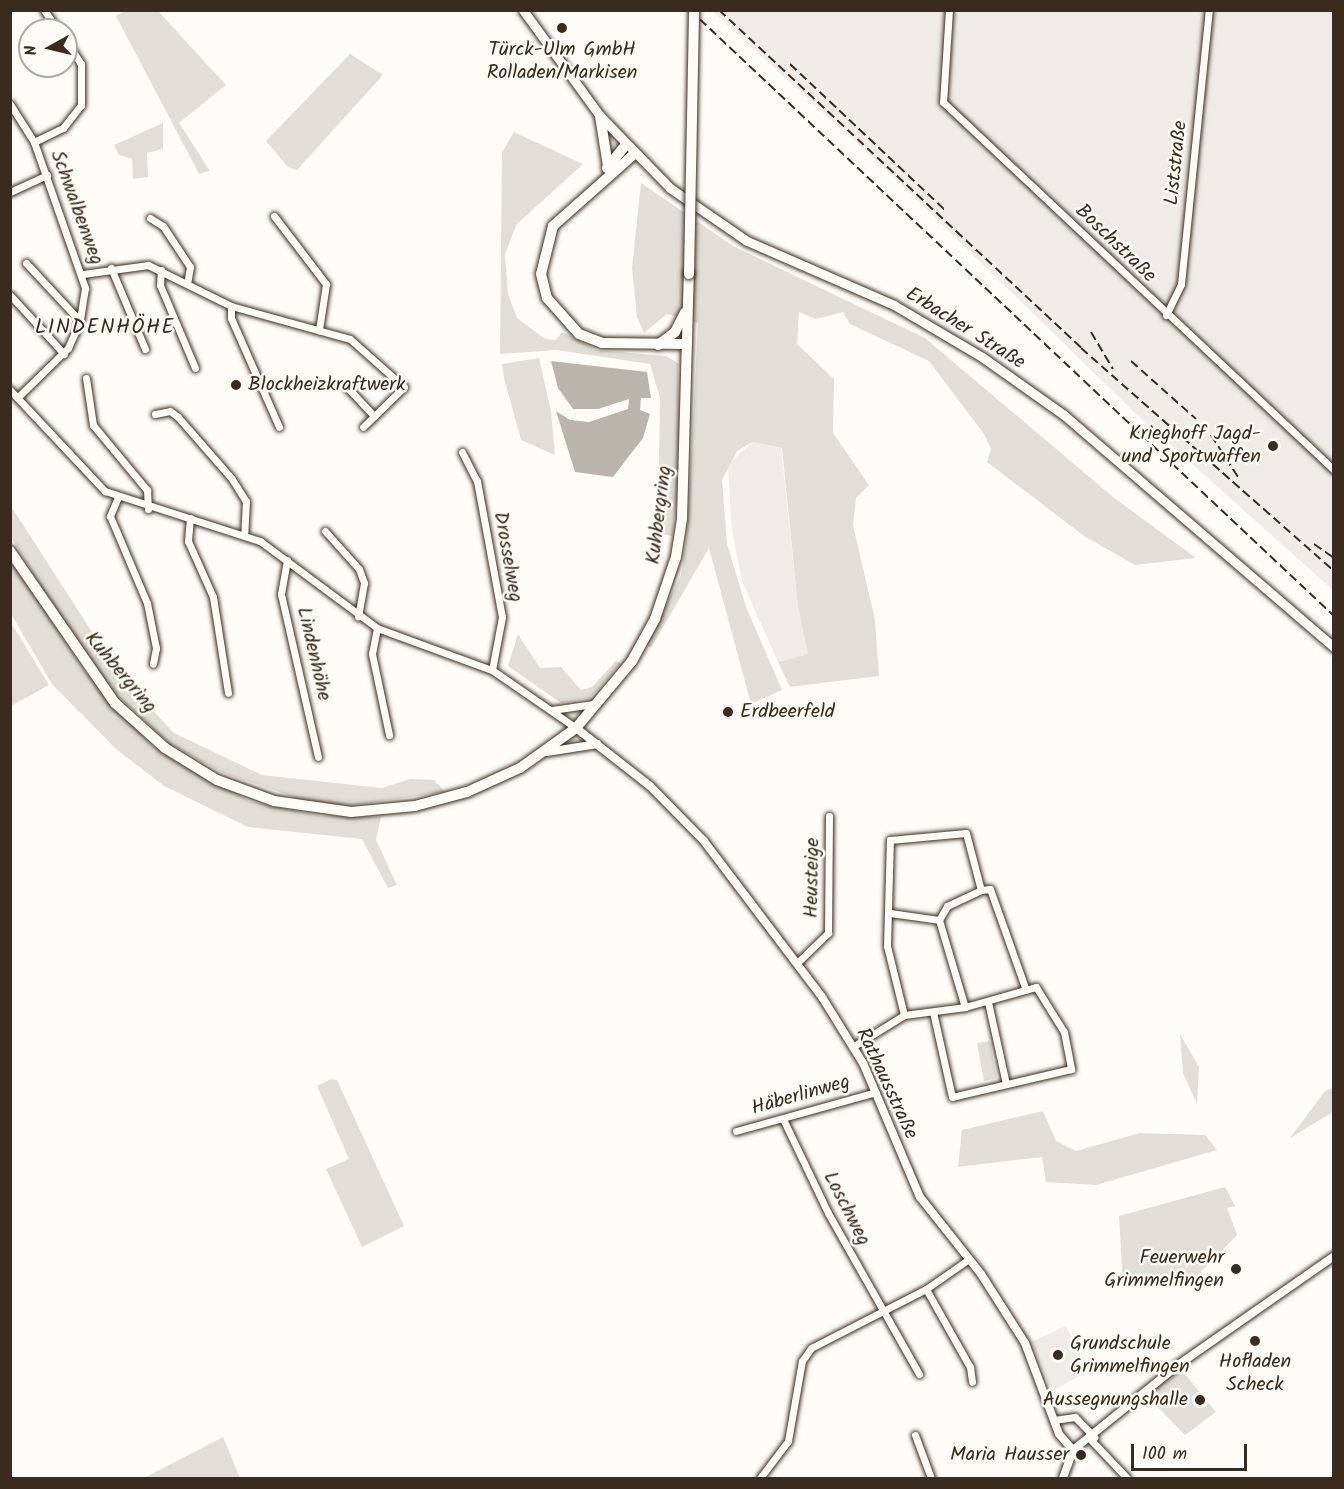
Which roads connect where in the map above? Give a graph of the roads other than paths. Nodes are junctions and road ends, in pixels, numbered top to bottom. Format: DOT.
graph roads {
  1 [pos="523,10"];
  2 [pos="694,10"];
  3 [pos="949,10"];
  4 [pos="1209,10"];
  5 [pos="78,59"];
  6 [pos="10,104"];
  7 [pos="600,116"];
  8 [pos="34,142"];
  9 [pos="625,146"];
  10 [pos="633,154"];
  11 [pos="608,166"];
  12 [pos="47,175"];
  13 [pos="600,181"];
  14 [pos="10,192"];
  15 [pos="274,216"];
  16 [pos="150,218"];
  17 [pos="26,263"];
  18 [pos="111,268"];
  19 [pos="160,270"];
  20 [pos="83,274"];
  21 [pos="187,284"];
  22 [pos="10,295"];
  23 [pos="689,300"];
  24 [pos="231,306"];
  25 [pos="1166,315"];
  26 [pos="80,321"];
  27 [pos="319,330"];
  28 [pos="687,344"];
  29 [pos="657,345"];
  30 [pos="133,347"];
  31 [pos="64,354"];
  32 [pos="195,368"];
  33 [pos="86,378"];
  34 [pos="346,386"];
  35 [pos="10,390"];
  36 [pos="18,397"];
  37 [pos="272,412"];
  38 [pos="155,414"];
  39 [pos="263,416"];
  40 [pos="374,416"];
  41 [pos="279,427"];
  42 [pos="363,427"];
  43 [pos="462,452"];
  44 [pos="1334,470"];
  45 [pos="118,497"];
  46 [pos="148,509"];
  47 [pos="190,518"];
  48 [pos="325,531"];
  49 [pos="244,534"];
  50 [pos="10,551"];
  51 [pos="287,560"];
  52 [pos="358,616"];
  53 [pos="377,628"];
  54 [pos="1334,647"];
  55 [pos="153,664"];
  56 [pos="492,670"];
  57 [pos="228,693"];
  58 [pos="606,697"];
  59 [pos="550,710"];
  60 [pos="576,728"];
  61 [pos="389,735"];
  62 [pos="598,744"];
  63 [pos="547,752"];
  64 [pos="318,757"];
  65 [pos="829,816"];
  66 [pos="981,890"];
  67 [pos="890,913"];
  68 [pos="939,920"];
  69 [pos="798,962"];
  70 [pos="1026,990"];
  71 [pos="988,1002"];
  72 [pos="965,1007"];
  73 [pos="933,1012"];
  74 [pos="904,1015"];
  75 [pos="854,1046"];
  76 [pos="1006,1084"];
  77 [pos="876,1092"];
  78 [pos="783,1119"];
  79 [pos="736,1131"];
  80 [pos="1334,1256"];
  81 [pos="969,1259"];
  82 [pos="926,1289"];
  83 [pos="882,1312"];
  84 [pos="919,1374"];
  85 [pos="972,1382"];
  86 [pos="1054,1420"];
  87 [pos="915,1435"];
  88 [pos="1093,1439"];
  89 [pos="1072,1450"];
  90 [pos="760,1479"];
  91 [pos="931,1479"];
  92 [pos="1063,1479"];
  93 [pos="1127,1479"];
  1 -- 7 [label="main road, Erbacher Straße"];
  2 -- 23 [label="main road, Kuhbergring, bridge"];
  3 -- 25 [label="street, Boschstraße"];
  4 -- 25 [label="street, Liststraße"];
  5 -- 8 [label="street, Schwalbenweg"];
  6 -- 8 [label="street, Schwalbenweg"];
  7 -- 9 [label="main road, Erbacher Straße"];
  7 -- 11 [label="main road"];
  8 -- 12 [label="street, Schwalbenweg"];
  9 -- 10 [label="main road, Erbacher Straße"];
  9 -- 11 [label="main road"];
  10 -- 13 [label="main road"];
  10 -- 54 [label="main road, Erbacher Straße"];
  11 -- 13 [label="main road"];
  12 -- 14 [label="street"];
  12 -- 20 [label="street, Schwalbenweg"];
  13 -- 29 [label="main road"];
  15 -- 27 [label="street"];
  16 -- 21 [label="street"];
  17 -- 26 [label="street"];
  18 -- 19 [label="street"];
  18 -- 20 [label="street"];
  18 -- 30 [label="street"];
  19 -- 21 [label="street"];
  19 -- 32 [label="street"];
  20 -- 26 [label="street, Schwalbenweg"];
  21 -- 24 [label="street"];
  22 -- 31 [label="street"];
  23 -- 28 [label="main road, Kuhbergring"];
  23 -- 29 [label="main road"];
  24 -- 27 [label="street"];
  24 -- 37 [label="street"];
  25 -- 44 [label="street, Boschstraße"];
  26 -- 31 [label="street, Schwalbenweg"];
  27 -- 40 [label="street"];
  28 -- 29 [label="main road"];
  28 -- 58 [label="main road, Kuhbergring"];
  31 -- 36 [label="street, Schwalbenweg"];
  33 -- 46 [label="street"];
  34 -- 40 [label="street"];
  35 -- 36 [label="street, Lindenhöhe"];
  36 -- 45 [label="street, Lindenhöhe"];
  37 -- 39 [label="street"];
  37 -- 41 [label="street"];
  38 -- 49 [label="street"];
  40 -- 42 [label="street"];
  43 -- 56 [label="street, Drosselweg"];
  45 -- 46 [label="street, Lindenhöhe"];
  45 -- 55 [label="street"];
  46 -- 47 [label="street, Lindenhöhe"];
  47 -- 49 [label="street, Lindenhöhe"];
  47 -- 57 [label="street"];
  48 -- 52 [label="street"];
  49 -- 51 [label="street, Lindenhöhe"];
  50 -- 63 [label="main road, Kuhbergring"];
  51 -- 52 [label="street, Lindenhöhe"];
  51 -- 64 [label="street, Lindenhöhe"];
  52 -- 53 [label="street, Lindenhöhe"];
  53 -- 56 [label="street, Lindenhöhe"];
  53 -- 61 [label="street"];
  56 -- 59 [label="street, Lindenhöhe"];
  58 -- 59 [label="street"];
  58 -- 60 [label="main road, Kuhbergring"];
  59 -- 60 [label="street, Lindenhöhe"];
  60 -- 62 [label="street, Rathausstraße"];
  60 -- 63 [label="main road, Kuhbergring"];
  62 -- 63 [label="street"];
  62 -- 69 [label="street, Rathausstraße"];
  65 -- 69 [label="street, Heusteige"];
  66 -- 67 [label="street"];
  66 -- 68 [label="street"];
  66 -- 70 [label="street"];
  67 -- 68 [label="street"];
  67 -- 74 [label="street"];
  68 -- 72 [label="street"];
  69 -- 75 [label="street, Rathausstraße"];
  70 -- 71 [label="street"];
  70 -- 76 [label="street"];
  71 -- 72 [label="street"];
  71 -- 76 [label="street"];
  72 -- 73 [label="street"];
  73 -- 74 [label="street"];
  73 -- 76 [label="street"];
  74 -- 75 [label="street"];
  75 -- 77 [label="street, Rathausstraße"];
  77 -- 78 [label="street, Häberlinweg"];
  77 -- 81 [label="street, Rathausstraße"];
  78 -- 79 [label="street, Häberlinweg"];
  78 -- 83 [label="street, Loschweg"];
  80 -- 88 [label="street"];
  81 -- 82 [label="street"];
  81 -- 86 [label="street, Rathausstraße"];
  82 -- 83 [label="street"];
  82 -- 85 [label="street"];
  83 -- 84 [label="street, Loschweg"];
  83 -- 90 [label="street"];
  86 -- 88 [label="street"];
  86 -- 89 [label="street, Rathausstraße"];
  87 -- 91 [label="street"];
  88 -- 89 [label="street"];
  88 -- 93 [label="street"];
  89 -- 92 [label="street"];
}
